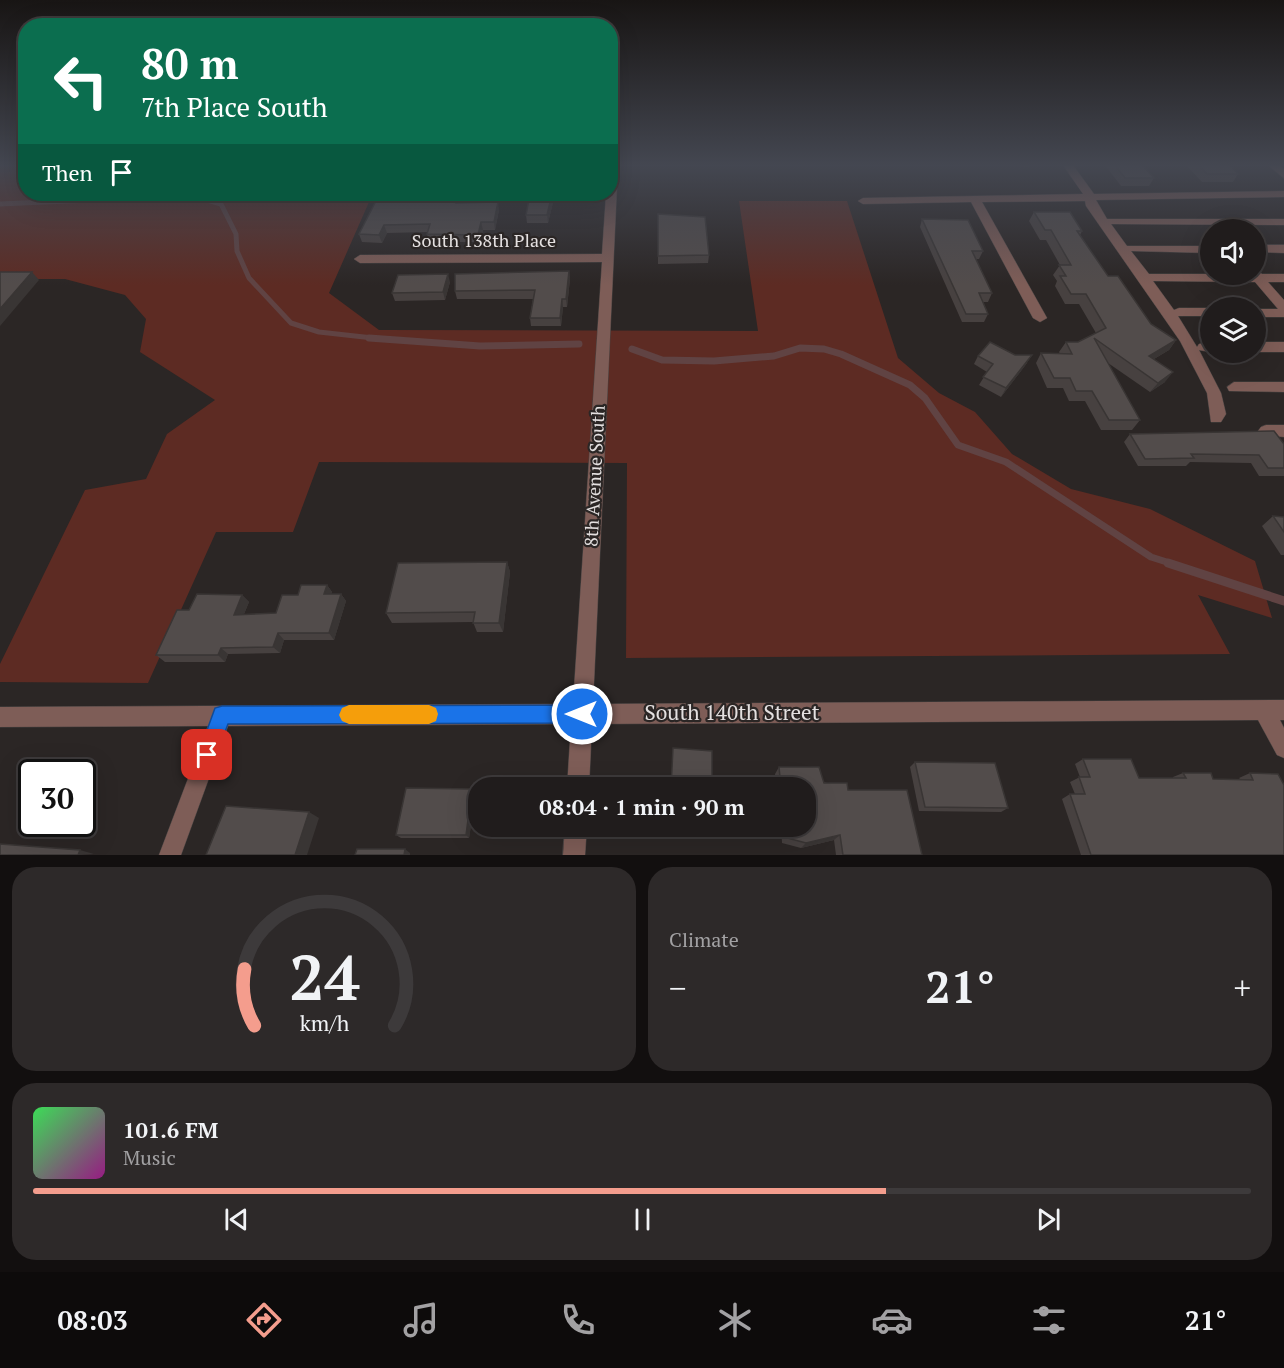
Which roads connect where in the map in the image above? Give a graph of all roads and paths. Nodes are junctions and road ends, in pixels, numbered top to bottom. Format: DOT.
graph roads {
  1 [pos="611,205"];
  2 [pos="978,205"];
  3 [pos="1092,205"];
  4 [pos="1112,221"];
  5 [pos="1284,222"];
  6 [pos="1266,223"];
  7 [pos="1200,225"];
  8 [pos="1132,248"];
  9 [pos="1200,249"];
  10 [pos="1266,249"];
  11 [pos="1284,249"];
  12 [pos="608,258"];
  13 [pos="360,259"];
  14 [pos="1153,277"];
  15 [pos="1200,277"];
  16 [pos="1266,277"];
  17 [pos="1284,278"];
  18 [pos="1263,285"];
  19 [pos="1284,311"];
  20 [pos="1179,312"];
  21 [pos="1200,312"];
  22 [pos="1266,312"];
  23 [pos="1040,318"];
  24 [pos="1266,347"];
  25 [pos="1284,347"];
  26 [pos="1234,387"];
  27 [pos="1284,387"];
  28 [pos="1216,418"];
  29 [pos="1266,430"];
  30 [pos="1284,431"];
  31 [pos="1263,710"];
  32 [pos="1284,710"];
  33 [pos="582,714"];
  34 [pos="222,715"];
  35 [pos="0,717"];
  36 [pos="1284,748"];
  37 [pos="579,777"];
  38 [pos="575,837"];
  39 [pos="170,855"];
  40 [pos="574,855"];
  1 -- 12 [label="street, 8th Avenue South"];
  2 -- 23 [label="street"];
  3 -- 28 [label="street"];
  4 -- 7 [label="street"];
  5 -- 6 [label="street"];
  8 -- 9 [label="street"];
  10 -- 11 [label="street"];
  12 -- 13 [label="street, South 138th Place"];
  12 -- 33 [label="street, 8th Avenue South"];
  14 -- 15 [label="street"];
  16 -- 17 [label="street"];
  18 -- 19 [label="street"];
  19 -- 22 [label="street"];
  20 -- 21 [label="street"];
  24 -- 25 [label="street"];
  26 -- 27 [label="street"];
  29 -- 30 [label="street"];
  31 -- 32 [label="street, South 140th Street"];
  31 -- 33 [label="street, South 140th Street"];
  31 -- 36 [label="street"];
  33 -- 34 [label="street, South 140th Street"];
  33 -- 37 [label="street, 8th Avenue South"];
  34 -- 35 [label="street, South 140th Street"];
  34 -- 39 [label="street"];
  38 -- 40 [label="street"];
}
